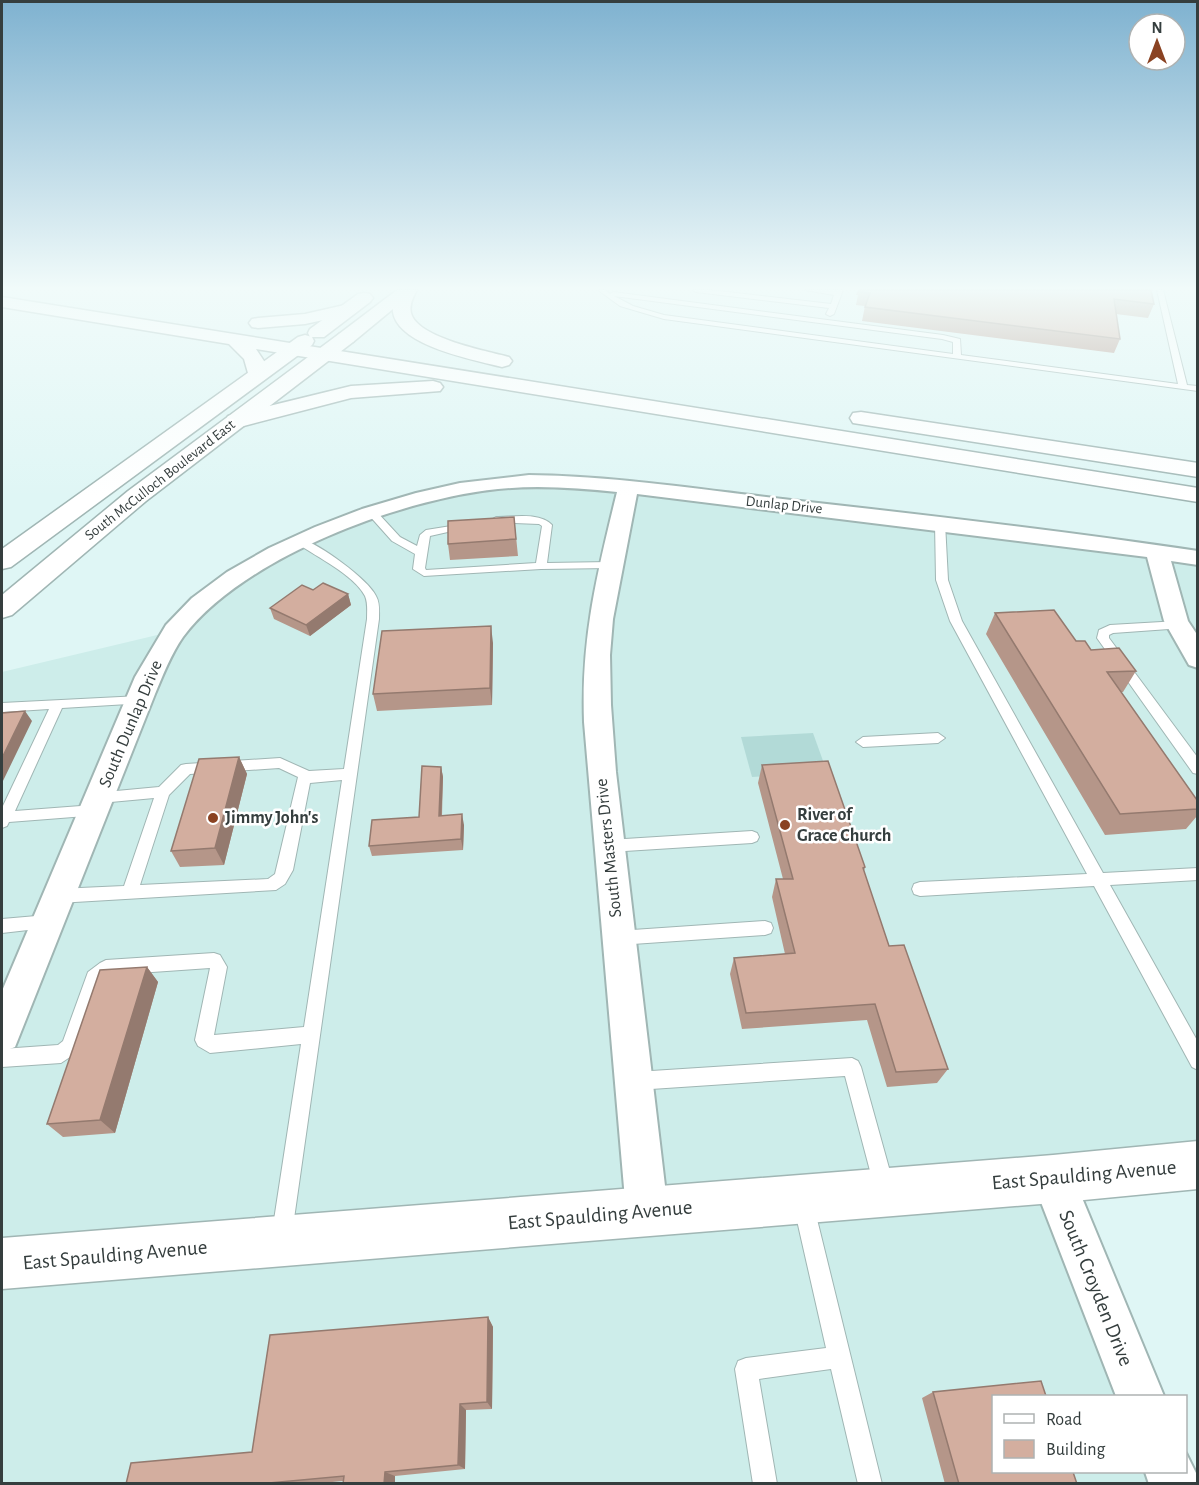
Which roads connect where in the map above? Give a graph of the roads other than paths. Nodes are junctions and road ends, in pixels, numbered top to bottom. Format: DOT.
graph roads {
  1 [pos="255,359"];
  2 [pos="279,359"];
  3 [pos="303,359"];
  4 [pos="392,359"];
  5 [pos="491,359"];
  6 [pos="496,359"];
  7 [pos="974,359"];
  8 [pos="1176,359"];
  9 [pos="502,361"];
  10 [pos="526,365"];
  11 [pos="256,376"];
  12 [pos="509,384"];
  13 [pos="1183,387"];
  14 [pos="1197,389"];
  15 [pos="842,415"];
  16 [pos="236,421"];
  17 [pos="1197,470"];
  18 [pos="628,488"];
  19 [pos="1197,495"];
  20 [pos="372,513"];
  21 [pos="940,523"];
  22 [pos="302,542"];
  23 [pos="1157,552"];
  24 [pos="421,553"];
  25 [pos="1197,558"];
  26 [pos="2,561"];
  27 [pos="610,565"];
  28 [pos="541,566"];
  29 [pos="2,609"];
  30 [pos="1179,626"];
  31 [pos="1197,659"];
  32 [pos="141,700"];
  33 [pos="58,703"];
  34 [pos="2,707"];
  35 [pos="938,738"];
  36 [pos="863,742"];
  37 [pos="1197,769"];
  38 [pos="351,774"];
  39 [pos="308,776"];
  40 [pos="163,792"];
  41 [pos="97,804"];
  42 [pos="3,820"];
  43 [pos="752,837"];
  44 [pos="609,846"];
  45 [pos="1197,874"];
  46 [pos="1097,879"];
  47 [pos="920,889"];
  48 [pos="130,892"];
  49 [pos="58,896"];
  50 [pos="48,922"];
  51 [pos="2,926"];
  52 [pos="765,928"];
  53 [pos="618,938"];
  54 [pos="2,1034"];
  55 [pos="312,1035"];
  56 [pos="2,1058"];
  57 [pos="1197,1061"];
  58 [pos="634,1082"];
  59 [pos="1197,1165"];
  60 [pos="1053,1179"];
  61 [pos="885,1192"];
  62 [pos="802,1199"];
  63 [pos="647,1211"];
  64 [pos="281,1241"];
  65 [pos="4,1270"];
  66 [pos="840,1357"];
  67 [pos="1140,1395"];
  68 [pos="765,1484"];
  69 [pos="870,1484"];
  1 -- 11 [label="main road"];
  2 -- 11 [label="main road, South McCulloch Boulevard East"];
  3 -- 16 [label="main road, South McCulloch Boulevard East"];
  4 -- 12 [label="main road"];
  5 -- 9 [label="main road"];
  6 -- 9 [label="main road"];
  7 -- 13 [label="lane"];
  8 -- 13 [label="lane"];
  9 -- 10 [label="main road"];
  11 -- 26 [label="main road, South McCulloch Boulevard East"];
  12 -- 16 [label="main road"];
  12 -- 19 [label="main road"];
  13 -- 14 [label="lane"];
  15 -- 17 [label="main road"];
  16 -- 29 [label="main road, South McCulloch Boulevard East"];
  18 -- 20 [label="street, Dunlap Drive"];
  18 -- 21 [label="street, Dunlap Drive"];
  18 -- 27 [label="street, South Masters Drive"];
  20 -- 22 [label="street, South Dunlap Drive"];
  20 -- 24 [label="lane"];
  21 -- 23 [label="street, Dunlap Drive"];
  21 -- 46 [label="lane"];
  22 -- 32 [label="street, South Dunlap Drive"];
  22 -- 38 [label="lane"];
  23 -- 25 [label="street, Dunlap Drive"];
  23 -- 30 [label="street"];
  24 -- 28 [label="lane"];
  24 -- 28 [label="lane"];
  27 -- 28 [label="lane"];
  27 -- 44 [label="street, South Masters Drive"];
  30 -- 31 [label="street"];
  30 -- 37 [label="lane"];
  32 -- 33 [label="lane"];
  32 -- 41 [label="street, South Dunlap Drive"];
  33 -- 34 [label="lane"];
  33 -- 42 [label="lane"];
  35 -- 36 [label="lane"];
  38 -- 39 [label="lane"];
  38 -- 55 [label="lane"];
  39 -- 40 [label="lane"];
  39 -- 48 [label="lane"];
  40 -- 41 [label="lane"];
  40 -- 48 [label="lane"];
  41 -- 42 [label="lane"];
  41 -- 49 [label="street, South Dunlap Drive"];
  43 -- 44 [label="lane"];
  44 -- 53 [label="street, South Masters Drive"];
  45 -- 46 [label="lane"];
  46 -- 47 [label="lane"];
  46 -- 57 [label="lane"];
  48 -- 49 [label="lane"];
  49 -- 50 [label="street, South Dunlap Drive"];
  50 -- 51 [label="lane"];
  50 -- 54 [label="street, South Dunlap Drive"];
  52 -- 53 [label="lane"];
  53 -- 58 [label="street, South Masters Drive"];
  55 -- 56 [label="lane"];
  55 -- 64 [label="lane"];
  58 -- 61 [label="lane"];
  58 -- 63 [label="street, South Masters Drive"];
  59 -- 60 [label="main road, East Spaulding Avenue"];
  60 -- 61 [label="main road, East Spaulding Avenue"];
  60 -- 67 [label="street, South Croyden Drive"];
  61 -- 62 [label="main road, East Spaulding Avenue"];
  62 -- 63 [label="main road, East Spaulding Avenue"];
  62 -- 66 [label="lane"];
  63 -- 64 [label="main road, East Spaulding Avenue"];
  64 -- 65 [label="main road, East Spaulding Avenue"];
  66 -- 68 [label="lane"];
  66 -- 69 [label="lane"];
}
